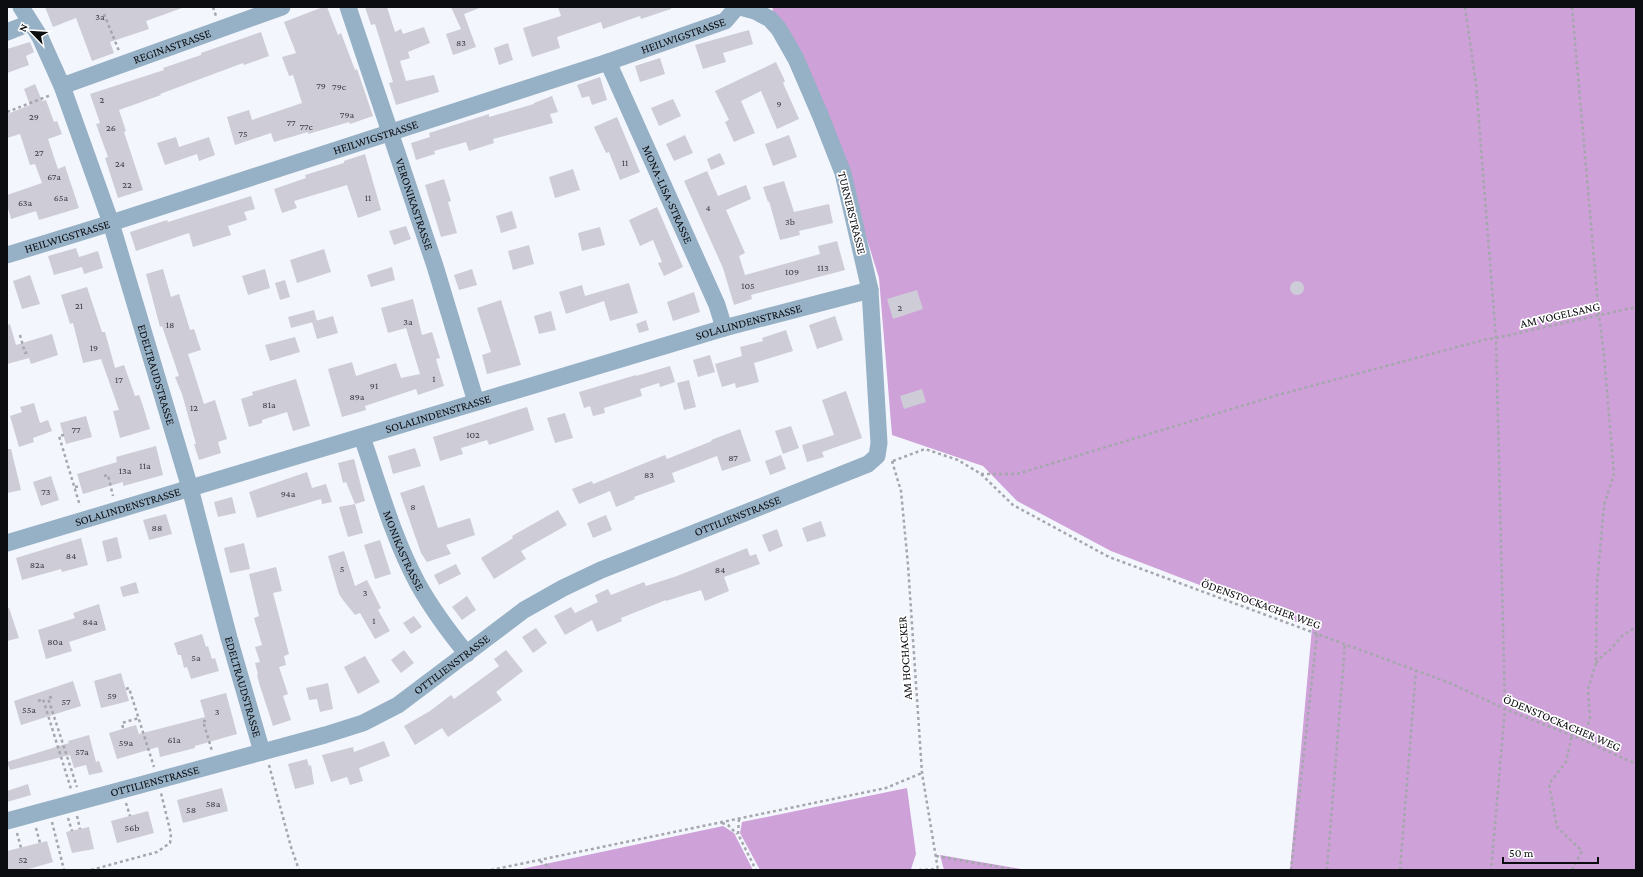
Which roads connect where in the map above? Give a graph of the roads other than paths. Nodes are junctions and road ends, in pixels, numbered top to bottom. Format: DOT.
graph roads {
  1 [pos="21,7"];
  2 [pos="282,7"];
  3 [pos="348,7"];
  4 [pos="738,7"];
  5 [pos="30,23"];
  6 [pos="7,32"];
  7 [pos="608,62"];
  8 [pos="63,88"];
  9 [pos="390,132"];
  10 [pos="110,223"];
  11 [pos="7,255"];
  12 [pos="870,290"];
  13 [pos="724,328"];
  14 [pos="476,402"];
  15 [pos="362,437"];
  16 [pos="885,458"];
  17 [pos="190,488"];
  18 [pos="7,543"];
  19 [pos="467,654"];
  20 [pos="262,752"];
  21 [pos="7,821"];
  1 -- 5 [label="street, EDELTRAUDSTRASSE"];
  2 -- 8 [label="street, REGINASTRASSE"];
  3 -- 9 [label="street, VERONIKASTRASSE"];
  4 -- 7 [label="street, HEILWIGSTRASSE"];
  4 -- 12 [label="street, TURNERSTRASSE"];
  5 -- 6 [label="street"];
  5 -- 8 [label="street, EDELTRAUDSTRASSE"];
  7 -- 9 [label="street, HEILWIGSTRASSE"];
  7 -- 13 [label="street, MONA-LISA-STRASSE"];
  8 -- 10 [label="street, EDELTRAUDSTRASSE"];
  9 -- 10 [label="street, HEILWIGSTRASSE"];
  9 -- 14 [label="street, VERONIKASTRASSE"];
  10 -- 11 [label="street, HEILWIGSTRASSE"];
  10 -- 17 [label="street, EDELTRAUDSTRASSE"];
  12 -- 13 [label="street, SOLALINDENSTRASSE"];
  12 -- 16 [label="street, TURNERSTRASSE"];
  13 -- 14 [label="street, SOLALINDENSTRASSE"];
  14 -- 15 [label="street, SOLALINDENSTRASSE"];
  15 -- 17 [label="street, SOLALINDENSTRASSE"];
  15 -- 19 [label="street, MONIKASTRASSE"];
  16 -- 19 [label="street, OTTILIENSTRASSE"];
  17 -- 18 [label="street, SOLALINDENSTRASSE"];
  17 -- 20 [label="street, EDELTRAUDSTRASSE"];
  19 -- 20 [label="street, OTTILIENSTRASSE"];
  20 -- 21 [label="street, OTTILIENSTRASSE"];
}
